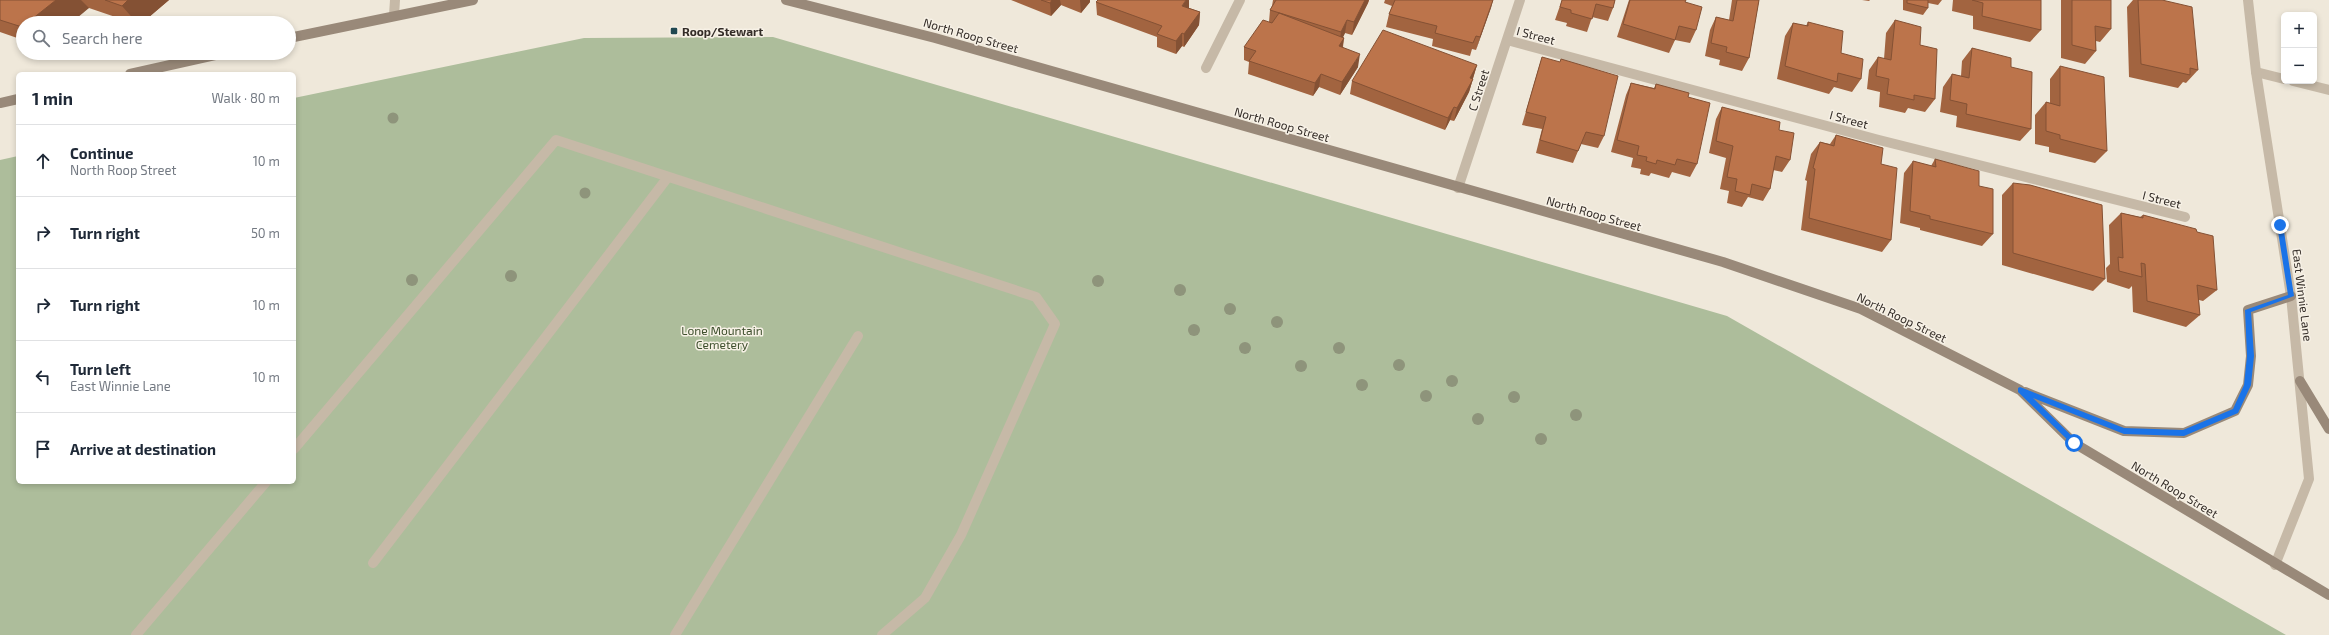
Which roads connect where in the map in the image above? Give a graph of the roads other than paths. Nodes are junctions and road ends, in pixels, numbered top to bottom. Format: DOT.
graph roads {
  1 [pos="395,0"];
  2 [pos="473,0"];
  3 [pos="786,0"];
  4 [pos="1240,0"];
  5 [pos="1520,0"];
  6 [pos="2248,0"];
  7 [pos="394,15"];
  8 [pos="296,36"];
  9 [pos="1507,40"];
  10 [pos="193,60"];
  11 [pos="1206,68"];
  12 [pos="139,72"];
  13 [pos="2256,72"];
  14 [pos="2281,78"];
  15 [pos="2305,84"];
  16 [pos="2329,90"];
  17 [pos="16,99"];
  18 [pos="0,103"];
  19 [pos="668,177"];
  20 [pos="1458,188"];
  21 [pos="2185,217"];
  22 [pos="2291,296"];
  23 [pos="858,336"];
  24 [pos="2300,381"];
  25 [pos="2020,390"];
  26 [pos="2329,429"];
  27 [pos="296,446"];
  28 [pos="264,484"];
  29 [pos="373,563"];
  30 [pos="2275,565"];
  31 [pos="2329,595"];
  32 [pos="136,635"];
  33 [pos="675,635"];
  34 [pos="882,635"];
  1 -- 7 [label="street"];
  2 -- 7 [label="main road"];
  3 -- 20 [label="main road, North Roop Street"];
  4 -- 11 [label="street"];
  5 -- 9 [label="street, C Street"];
  6 -- 13 [label="street, East Winnie Lane"];
  7 -- 8 [label="main road"];
  9 -- 20 [label="street, C Street"];
  9 -- 21 [label="street, I Street"];
  10 -- 12 [label="main road"];
  13 -- 14 [label="street"];
  13 -- 22 [label="street, East Winnie Lane"];
  15 -- 16 [label="street"];
  17 -- 18 [label="main road"];
  19 -- 27 [label="street"];
  19 -- 29 [label="street"];
  19 -- 34 [label="street"];
  20 -- 25 [label="main road, North Roop Street"];
  22 -- 24 [label="street, East Winnie Lane"];
  22 -- 25 [label="main road"];
  23 -- 33 [label="street"];
  24 -- 26 [label="main road"];
  24 -- 30 [label="street, East Winnie Lane"];
  25 -- 30 [label="main road, North Roop Street"];
  28 -- 32 [label="street"];
  30 -- 31 [label="main road, North Roop Street"];
}
